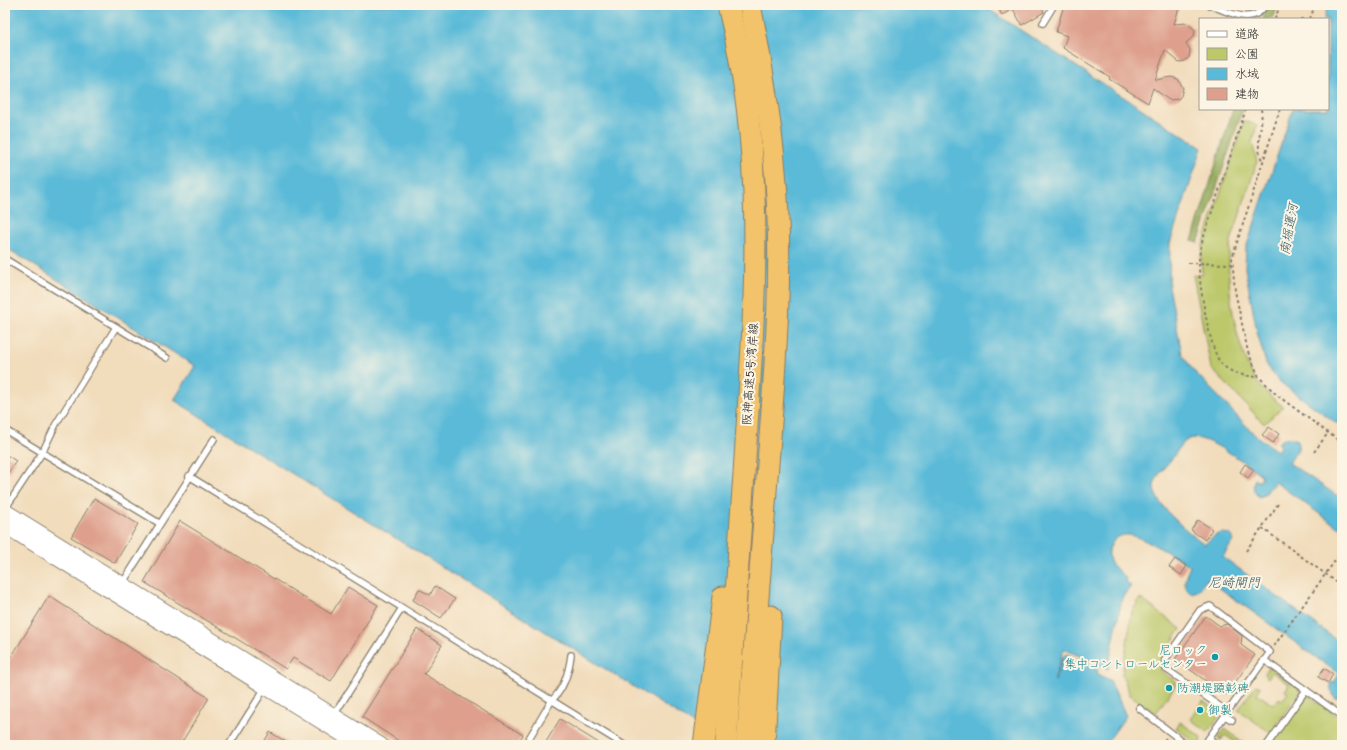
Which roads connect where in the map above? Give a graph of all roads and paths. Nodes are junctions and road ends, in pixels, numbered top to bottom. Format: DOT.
graph roads {
  1 [pos="728,5"];
  2 [pos="750,5"];
  3 [pos="1054,5"];
  4 [pos="1210,5"];
  5 [pos="1265,5"];
  6 [pos="1280,5"];
  7 [pos="1315,5"];
  8 [pos="1276,18"];
  9 [pos="1310,18"];
  10 [pos="1043,23"];
  11 [pos="1246,110"];
  12 [pos="1261,110"];
  13 [pos="1280,110"];
  14 [pos="1263,161"];
  15 [pos="5,259"];
  16 [pos="1188,263"];
  17 [pos="1198,264"];
  18 [pos="1232,264"];
  19 [pos="754,326"];
  20 [pos="116,327"];
  21 [pos="167,358"];
  22 [pos="1259,377"];
  23 [pos="770,426"];
  24 [pos="5,430"];
  25 [pos="1328,434"];
  26 [pos="214,439"];
  27 [pos="1342,443"];
  28 [pos="1314,452"];
  29 [pos="42,453"];
  30 [pos="189,476"];
  31 [pos="1278,504"];
  32 [pos="5,510"];
  33 [pos="159,523"];
  34 [pos="5,526"];
  35 [pos="1262,528"];
  36 [pos="1246,550"];
  37 [pos="1342,551"];
  38 [pos="1325,574"];
  39 [pos="1342,586"];
  40 [pos="119,589"];
  41 [pos="402,608"];
  42 [pos="1272,650"];
  43 [pos="571,655"];
  44 [pos="1264,660"];
  45 [pos="265,687"];
  46 [pos="1306,690"];
  47 [pos="552,700"];
  48 [pos="1139,708"];
  49 [pos="1226,714"];
  50 [pos="1342,716"];
  51 [pos="330,720"];
  52 [pos="1232,720"];
  53 [pos="1208,738"];
  54 [pos="1164,740"];
  55 [pos="229,745"];
  56 [pos="359,745"];
  57 [pos="381,745"];
  58 [pos="525,745"];
  59 [pos="624,745"];
  60 [pos="704,745"];
  61 [pos="726,745"];
  62 [pos="747,745"];
  63 [pos="764,745"];
  64 [pos="1160,745"];
  65 [pos="1187,745"];
  66 [pos="1204,745"];
  67 [pos="1217,745"];
  68 [pos="1267,745"];
  1 -- 19 [label="highway, 阪神高速5号湾岸線"];
  2 -- 23 [label="highway, 阪神高速5号湾岸線"];
  3 -- 10 [label="lane"];
  4 -- 5 [label="lane"];
  6 -- 8 [label="path"];
  7 -- 9 [label="path"];
  11 -- 17 [label="path"];
  12 -- 14 [label="path"];
  13 -- 14 [label="path"];
  14 -- 18 [label="path"];
  15 -- 20 [label="lane"];
  16 -- 17 [label="path"];
  17 -- 18 [label="path"];
  17 -- 22 [label="path"];
  18 -- 22 [label="path"];
  19 -- 60 [label="highway"];
  19 -- 61 [label="highway, 阪神高速5号湾岸線"];
  20 -- 21 [label="lane"];
  20 -- 29 [label="lane"];
  22 -- 25 [label="path"];
  23 -- 62 [label="highway, 阪神高速5号湾岸線"];
  23 -- 63 [label="highway"];
  24 -- 29 [label="lane"];
  25 -- 27 [label="path"];
  25 -- 28 [label="path"];
  26 -- 30 [label="lane"];
  29 -- 32 [label="lane"];
  29 -- 33 [label="lane"];
  30 -- 33 [label="lane"];
  30 -- 41 [label="lane"];
  31 -- 35 [label="path"];
  32 -- 40 [label="street"];
  33 -- 40 [label="lane"];
  34 -- 40 [label="street"];
  35 -- 36 [label="path"];
  35 -- 38 [label="path"];
  37 -- 38 [label="path"];
  38 -- 39 [label="path"];
  38 -- 42 [label="path"];
  40 -- 45 [label="street"];
  40 -- 51 [label="street"];
  41 -- 47 [label="lane"];
  41 -- 51 [label="lane"];
  42 -- 44 [label="lane"];
  42 -- 49 [label="lane"];
  43 -- 47 [label="lane"];
  44 -- 46 [label="lane"];
  44 -- 49 [label="lane"];
  45 -- 51 [label="street"];
  45 -- 55 [label="lane"];
  46 -- 50 [label="lane"];
  46 -- 68 [label="lane"];
  47 -- 58 [label="lane"];
  47 -- 59 [label="lane"];
  48 -- 65 [label="lane"];
  49 -- 52 [label="lane"];
  49 -- 53 [label="lane"];
  51 -- 56 [label="street"];
  51 -- 57 [label="street"];
  53 -- 66 [label="lane"];
  53 -- 67 [label="lane"];
  54 -- 64 [label="path"];
}
